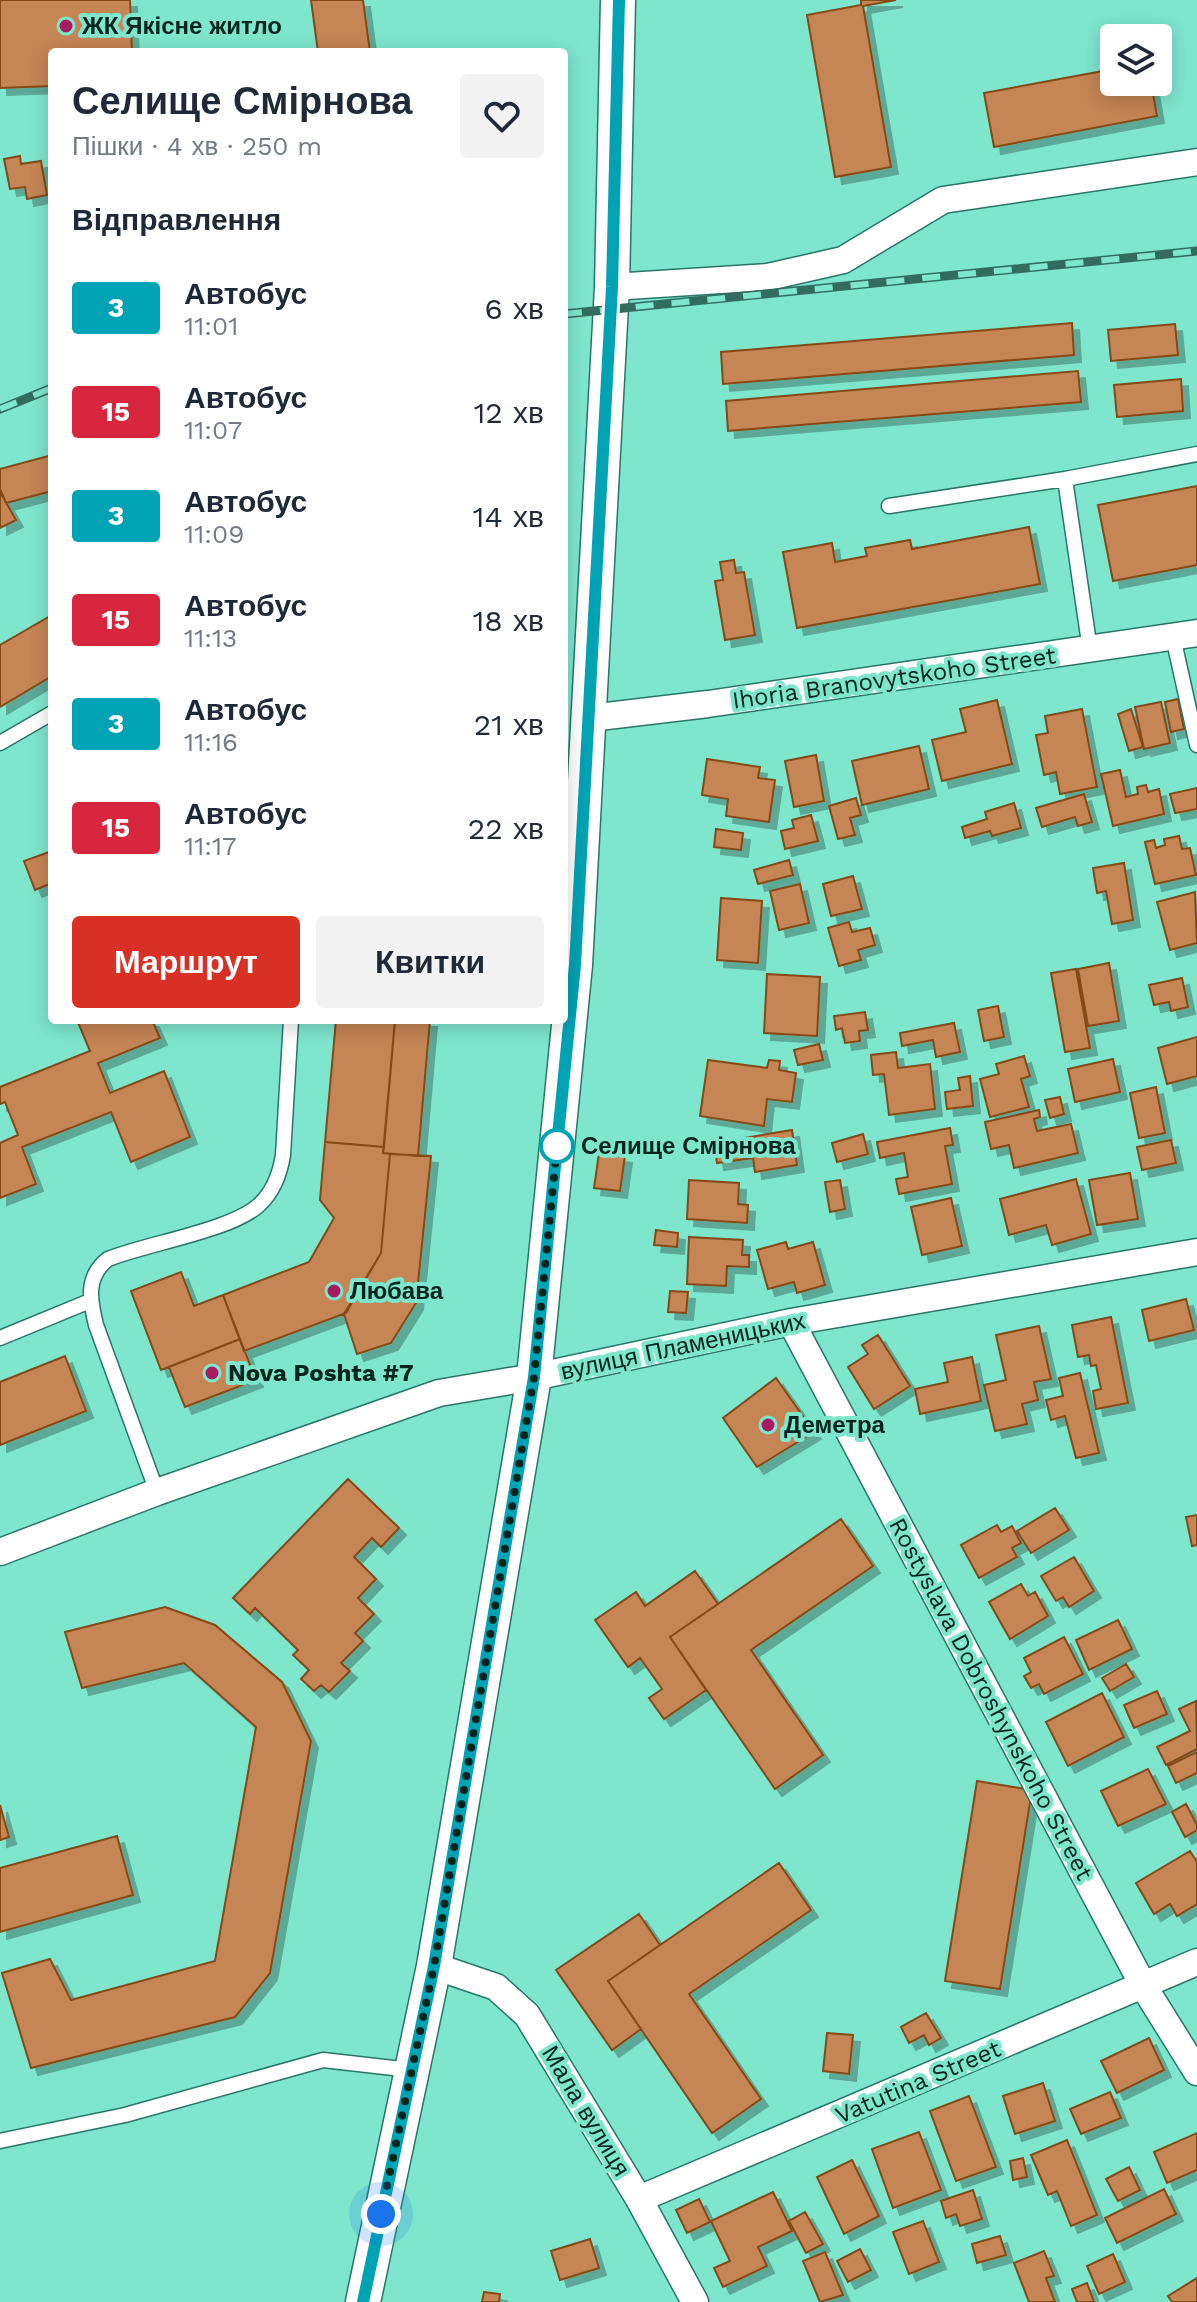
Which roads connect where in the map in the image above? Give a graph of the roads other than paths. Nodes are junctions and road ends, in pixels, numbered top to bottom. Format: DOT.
graph roads {
  1 [pos="618,0"];
  2 [pos="1197,162"];
  3 [pos="612,287"];
  4 [pos="1197,454"];
  5 [pos="1065,479"];
  6 [pos="889,506"];
  7 [pos="1185,635"];
  8 [pos="1090,650"];
  9 [pos="48,715"];
  10 [pos="590,718"];
  11 [pos="0,743"];
  12 [pos="1197,745"];
  13 [pos="570,965"];
  14 [pos="568,988"];
  15 [pos="291,1024"];
  16 [pos="565,1024"];
  17 [pos="1197,1252"];
  18 [pos="90,1301"];
  19 [pos="791,1322"];
  20 [pos="0,1338"];
  21 [pos="534,1377"];
  22 [pos="157,1492"];
  23 [pos="0,1552"];
  24 [pos="1197,1962"];
  25 [pos="434,1966"];
  26 [pos="1144,1987"];
  27 [pos="411,2070"];
  28 [pos="1197,2072"];
  29 [pos="0,2141"];
  30 [pos="639,2199"];
  31 [pos="363,2302"];
  32 [pos="695,2302"];
  1 -- 3 [label="street"];
  2 -- 3 [label="street"];
  3 -- 10 [label="street"];
  4 -- 5 [label="lane"];
  5 -- 6 [label="lane"];
  5 -- 8 [label="lane"];
  7 -- 8 [label="street, Ihoria Branovytskoho Street"];
  7 -- 12 [label="lane"];
  8 -- 10 [label="street, Ihoria Branovytskoho Street"];
  9 -- 11 [label="lane"];
  10 -- 13 [label="street"];
  13 -- 14 [label="street"];
  15 -- 18 [label="lane"];
  16 -- 21 [label="street"];
  17 -- 19 [label="street, вулиця Пламеницьких"];
  18 -- 20 [label="lane"];
  18 -- 22 [label="lane"];
  19 -- 21 [label="street, вулиця Пламеницьких"];
  19 -- 26 [label="street, Rostyslava Dobroshynskoho Street"];
  21 -- 22 [label="street, вулиця Пламеницьких"];
  21 -- 25 [label="street"];
  22 -- 23 [label="street, вулиця Пламеницьких"];
  24 -- 26 [label="street, Vatutina Street"];
  25 -- 27 [label="street"];
  25 -- 30 [label="street, Мала вулиця"];
  26 -- 28 [label="street, Rostyslava Dobroshynskoho Street"];
  26 -- 30 [label="street, Vatutina Street"];
  27 -- 29 [label="lane"];
  27 -- 31 [label="street"];
  30 -- 32 [label="street, Мала вулиця"];
}
